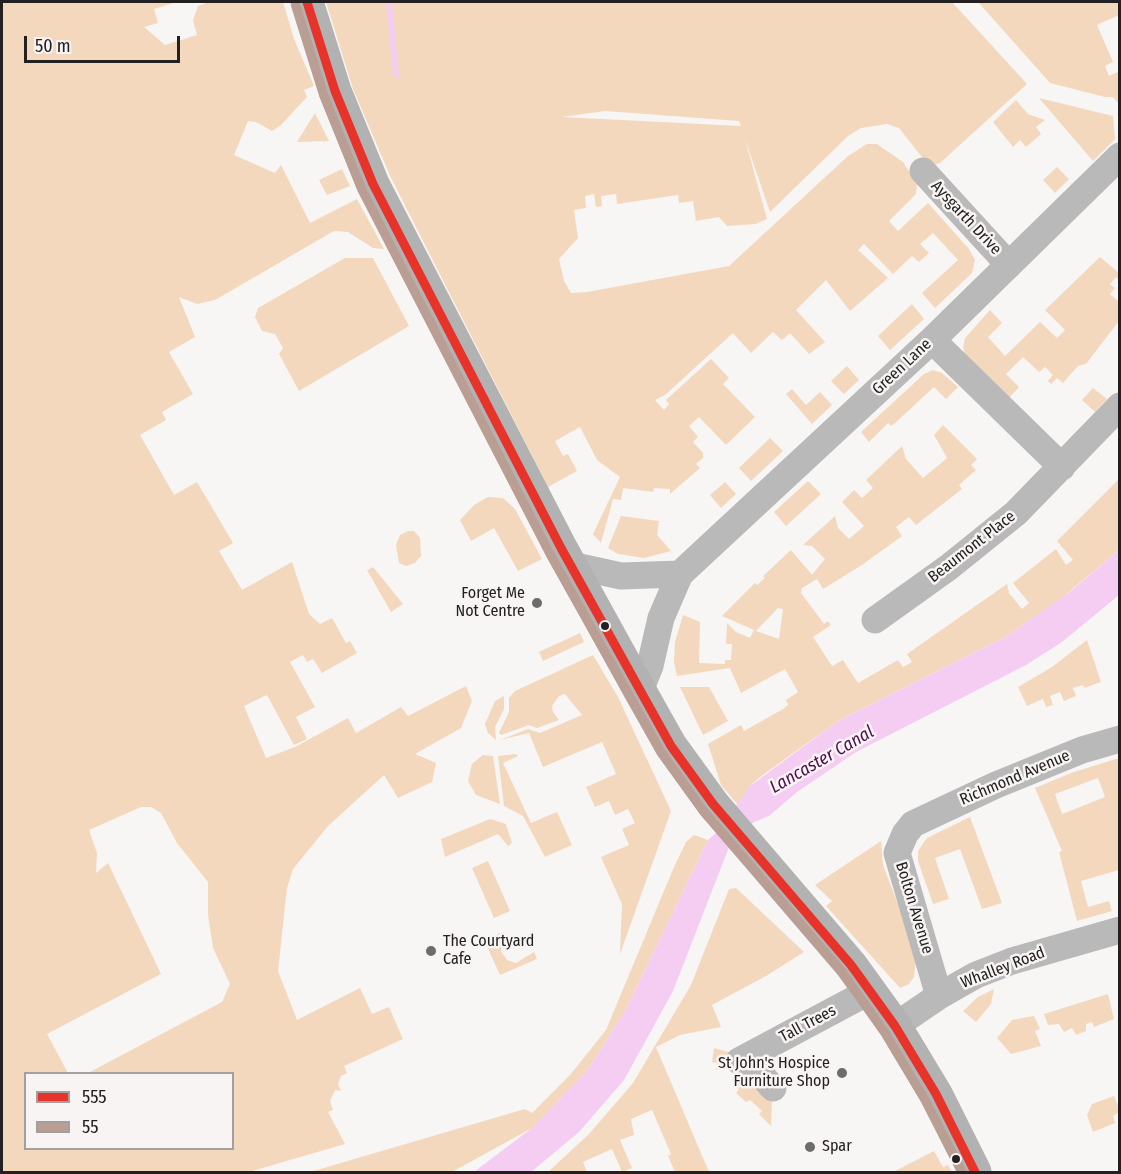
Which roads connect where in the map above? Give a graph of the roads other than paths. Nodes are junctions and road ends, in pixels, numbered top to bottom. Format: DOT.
graph roads {
  1 [pos="307,2"];
  2 [pos="1119,156"];
  3 [pos="923,171"];
  4 [pos="1009,265"];
  5 [pos="932,340"];
  6 [pos="1119,406"];
  7 [pos="1062,467"];
  8 [pos="571,566"];
  9 [pos="680,574"];
  10 [pos="875,620"];
  11 [pos="640,691"];
  12 [pos="1119,739"];
  13 [pos="913,824"];
  14 [pos="1119,930"];
  15 [pos="870,991"];
  16 [pos="939,996"];
  17 [pos="895,1026"];
  18 [pos="773,1088"];
  19 [pos="975,1173"];
  1 -- 8 [label="main road"];
  2 -- 4 [label="street, Green Lane"];
  3 -- 4 [label="street, Aysgarth Drive"];
  4 -- 5 [label="street, Green Lane"];
  5 -- 7 [label="street"];
  5 -- 9 [label="street, Green Lane"];
  6 -- 7 [label="street, Beaumont Place"];
  7 -- 10 [label="street, Beaumont Place"];
  8 -- 9 [label="street"];
  8 -- 11 [label="main road"];
  9 -- 11 [label="street, Green Lane"];
  11 -- 15 [label="main road"];
  12 -- 13 [label="street, Richmond Avenue"];
  13 -- 16 [label="street, Bolton Avenue"];
  14 -- 16 [label="street, Whalley Road"];
  15 -- 17 [label="main road"];
  15 -- 18 [label="street, Tall Trees"];
  16 -- 17 [label="street, Whalley Road"];
  17 -- 19 [label="main road"];
}
